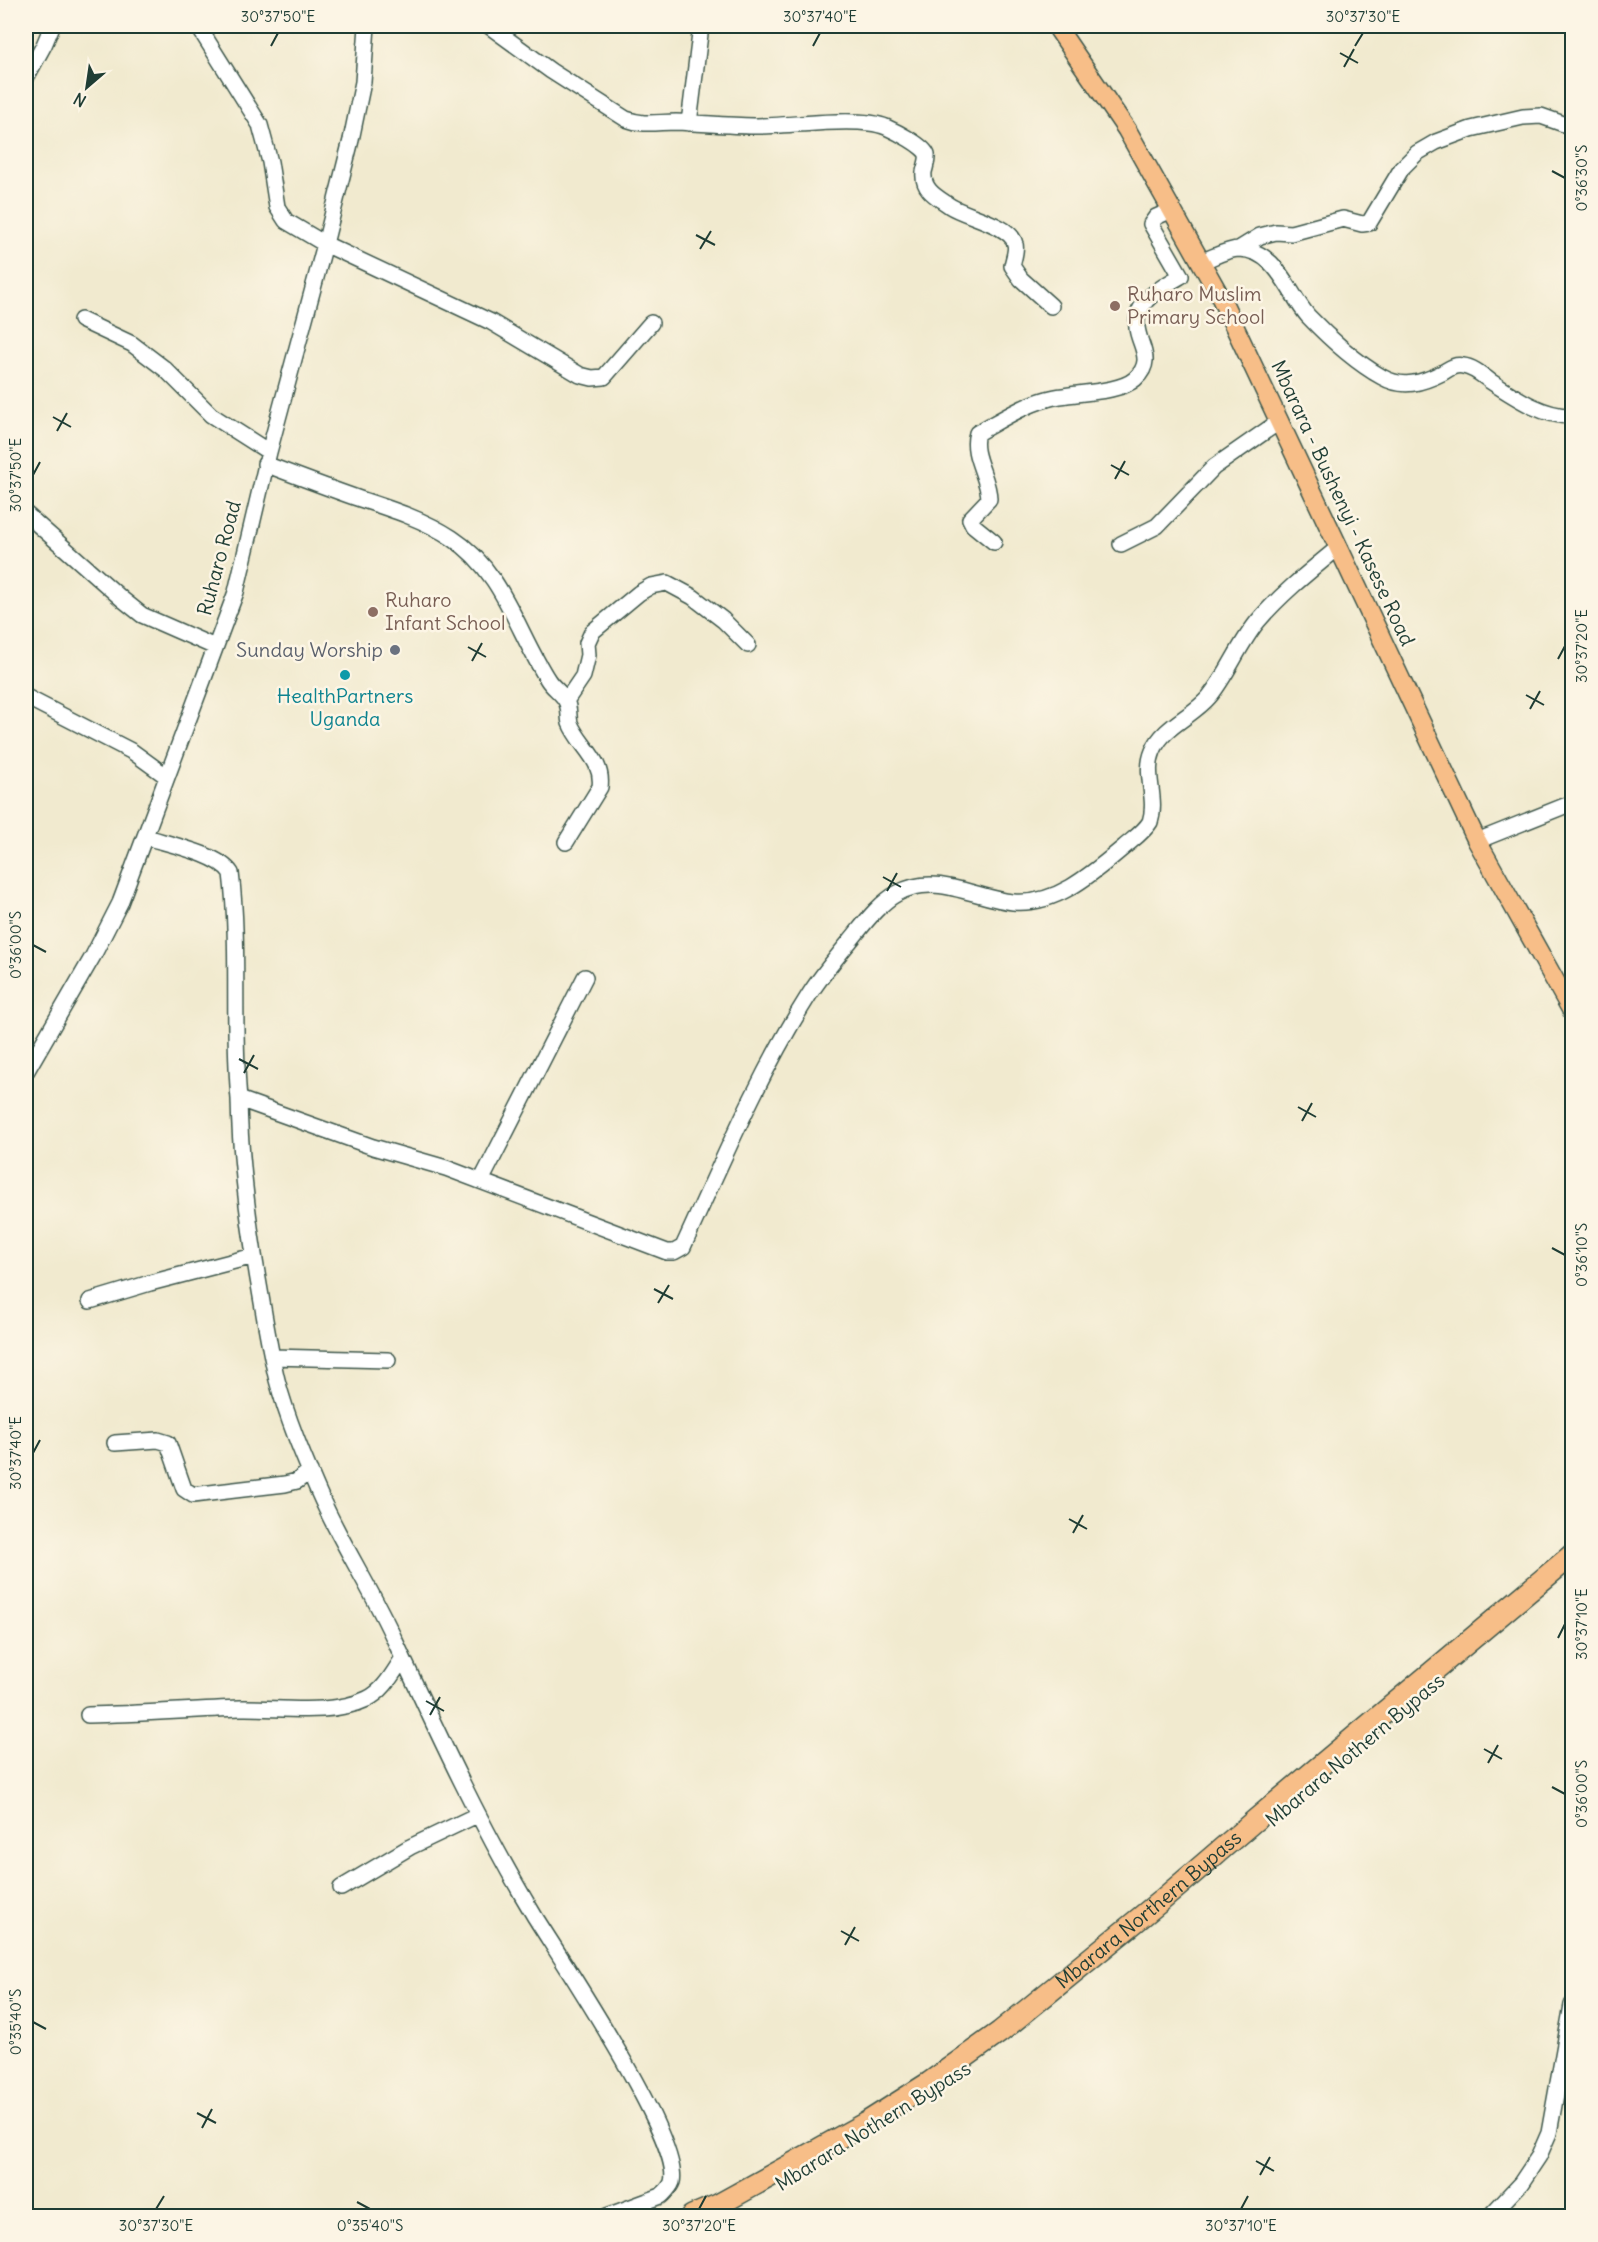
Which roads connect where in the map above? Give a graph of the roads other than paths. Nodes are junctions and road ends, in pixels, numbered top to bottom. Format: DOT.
graph roads {
  1 [pos="52,26"];
  2 [pos="198,26"];
  3 [pos="367,26"];
  4 [pos="489,26"];
  5 [pos="701,26"];
  6 [pos="1056,26"];
  7 [pos="26,78"];
  8 [pos="689,123"];
  9 [pos="1572,127"];
  10 [pos="1172,210"];
  11 [pos="325,244"];
  12 [pos="1239,249"];
  13 [pos="1200,262"];
  14 [pos="1052,306"];
  15 [pos="81,320"];
  16 [pos="651,323"];
  17 [pos="1572,416"];
  18 [pos="1280,421"];
  19 [pos="267,458"];
  20 [pos="26,514"];
  21 [pos="994,543"];
  22 [pos="1121,544"];
  23 [pos="1339,547"];
  24 [pos="748,645"];
  25 [pos="215,647"];
  26 [pos="26,697"];
  27 [pos="566,701"];
  28 [pos="166,776"];
  29 [pos="1572,803"];
  30 [pos="146,837"];
  31 [pos="1477,841"];
  32 [pos="566,842"];
  33 [pos="585,977"];
  34 [pos="1572,1011"];
  35 [pos="26,1072"];
  36 [pos="239,1099"];
  37 [pos="481,1181"];
  38 [pos="254,1256"];
  39 [pos="90,1301"];
  40 [pos="272,1357"];
  41 [pos="388,1360"];
  42 [pos="115,1443"];
  43 [pos="310,1471"];
  44 [pos="1572,1555"];
  45 [pos="1572,1568"];
  46 [pos="403,1658"];
  47 [pos="88,1715"];
  48 [pos="477,1815"];
  49 [pos="341,1888"];
  50 [pos="1572,2005"];
  51 [pos="607,2217"];
  52 [pos="692,2217"];
  53 [pos="723,2217"];
  54 [pos="1490,2217"];
  1 -- 7 [label="street"];
  2 -- 11 [label="street"];
  3 -- 11 [label="street, Ruharo Road"];
  4 -- 8 [label="street"];
  5 -- 8 [label="street"];
  6 -- 10 [label="main road, Mbarara - Bushenyi - Kasese Road"];
  8 -- 14 [label="street"];
  9 -- 12 [label="street"];
  10 -- 13 [label="main road, Mbarara - Bushenyi - Kasese Road"];
  10 -- 21 [label="street"];
  11 -- 16 [label="street"];
  11 -- 19 [label="street, Ruharo Road"];
  12 -- 13 [label="street"];
  12 -- 17 [label="street"];
  13 -- 18 [label="main road, Mbarara - Bushenyi - Kasese Road"];
  15 -- 19 [label="street"];
  18 -- 22 [label="street"];
  18 -- 23 [label="main road, Mbarara - Bushenyi - Kasese Road"];
  19 -- 25 [label="street, Ruharo Road"];
  19 -- 27 [label="street"];
  20 -- 25 [label="street"];
  23 -- 31 [label="main road, Mbarara - Bushenyi - Kasese Road"];
  23 -- 37 [label="street"];
  24 -- 27 [label="street"];
  25 -- 28 [label="street, Ruharo Road"];
  26 -- 28 [label="street"];
  27 -- 32 [label="street"];
  28 -- 30 [label="street, Ruharo Road"];
  29 -- 31 [label="street"];
  30 -- 35 [label="street, Ruharo Road"];
  30 -- 36 [label="street"];
  31 -- 34 [label="main road, Mbarara - Bushenyi - Kasese Road"];
  33 -- 37 [label="street"];
  36 -- 37 [label="street"];
  36 -- 38 [label="street"];
  38 -- 39 [label="street"];
  38 -- 40 [label="street"];
  40 -- 41 [label="street"];
  40 -- 43 [label="street"];
  42 -- 43 [label="street"];
  43 -- 46 [label="street"];
  44 -- 52 [label="highway, Mbarara Northern Bypass"];
  45 -- 53 [label="highway, Mbarara Nothern Bypass"];
  46 -- 47 [label="street"];
  46 -- 48 [label="street"];
  48 -- 49 [label="street"];
  48 -- 51 [label="street"];
  50 -- 54 [label="street"];
}
